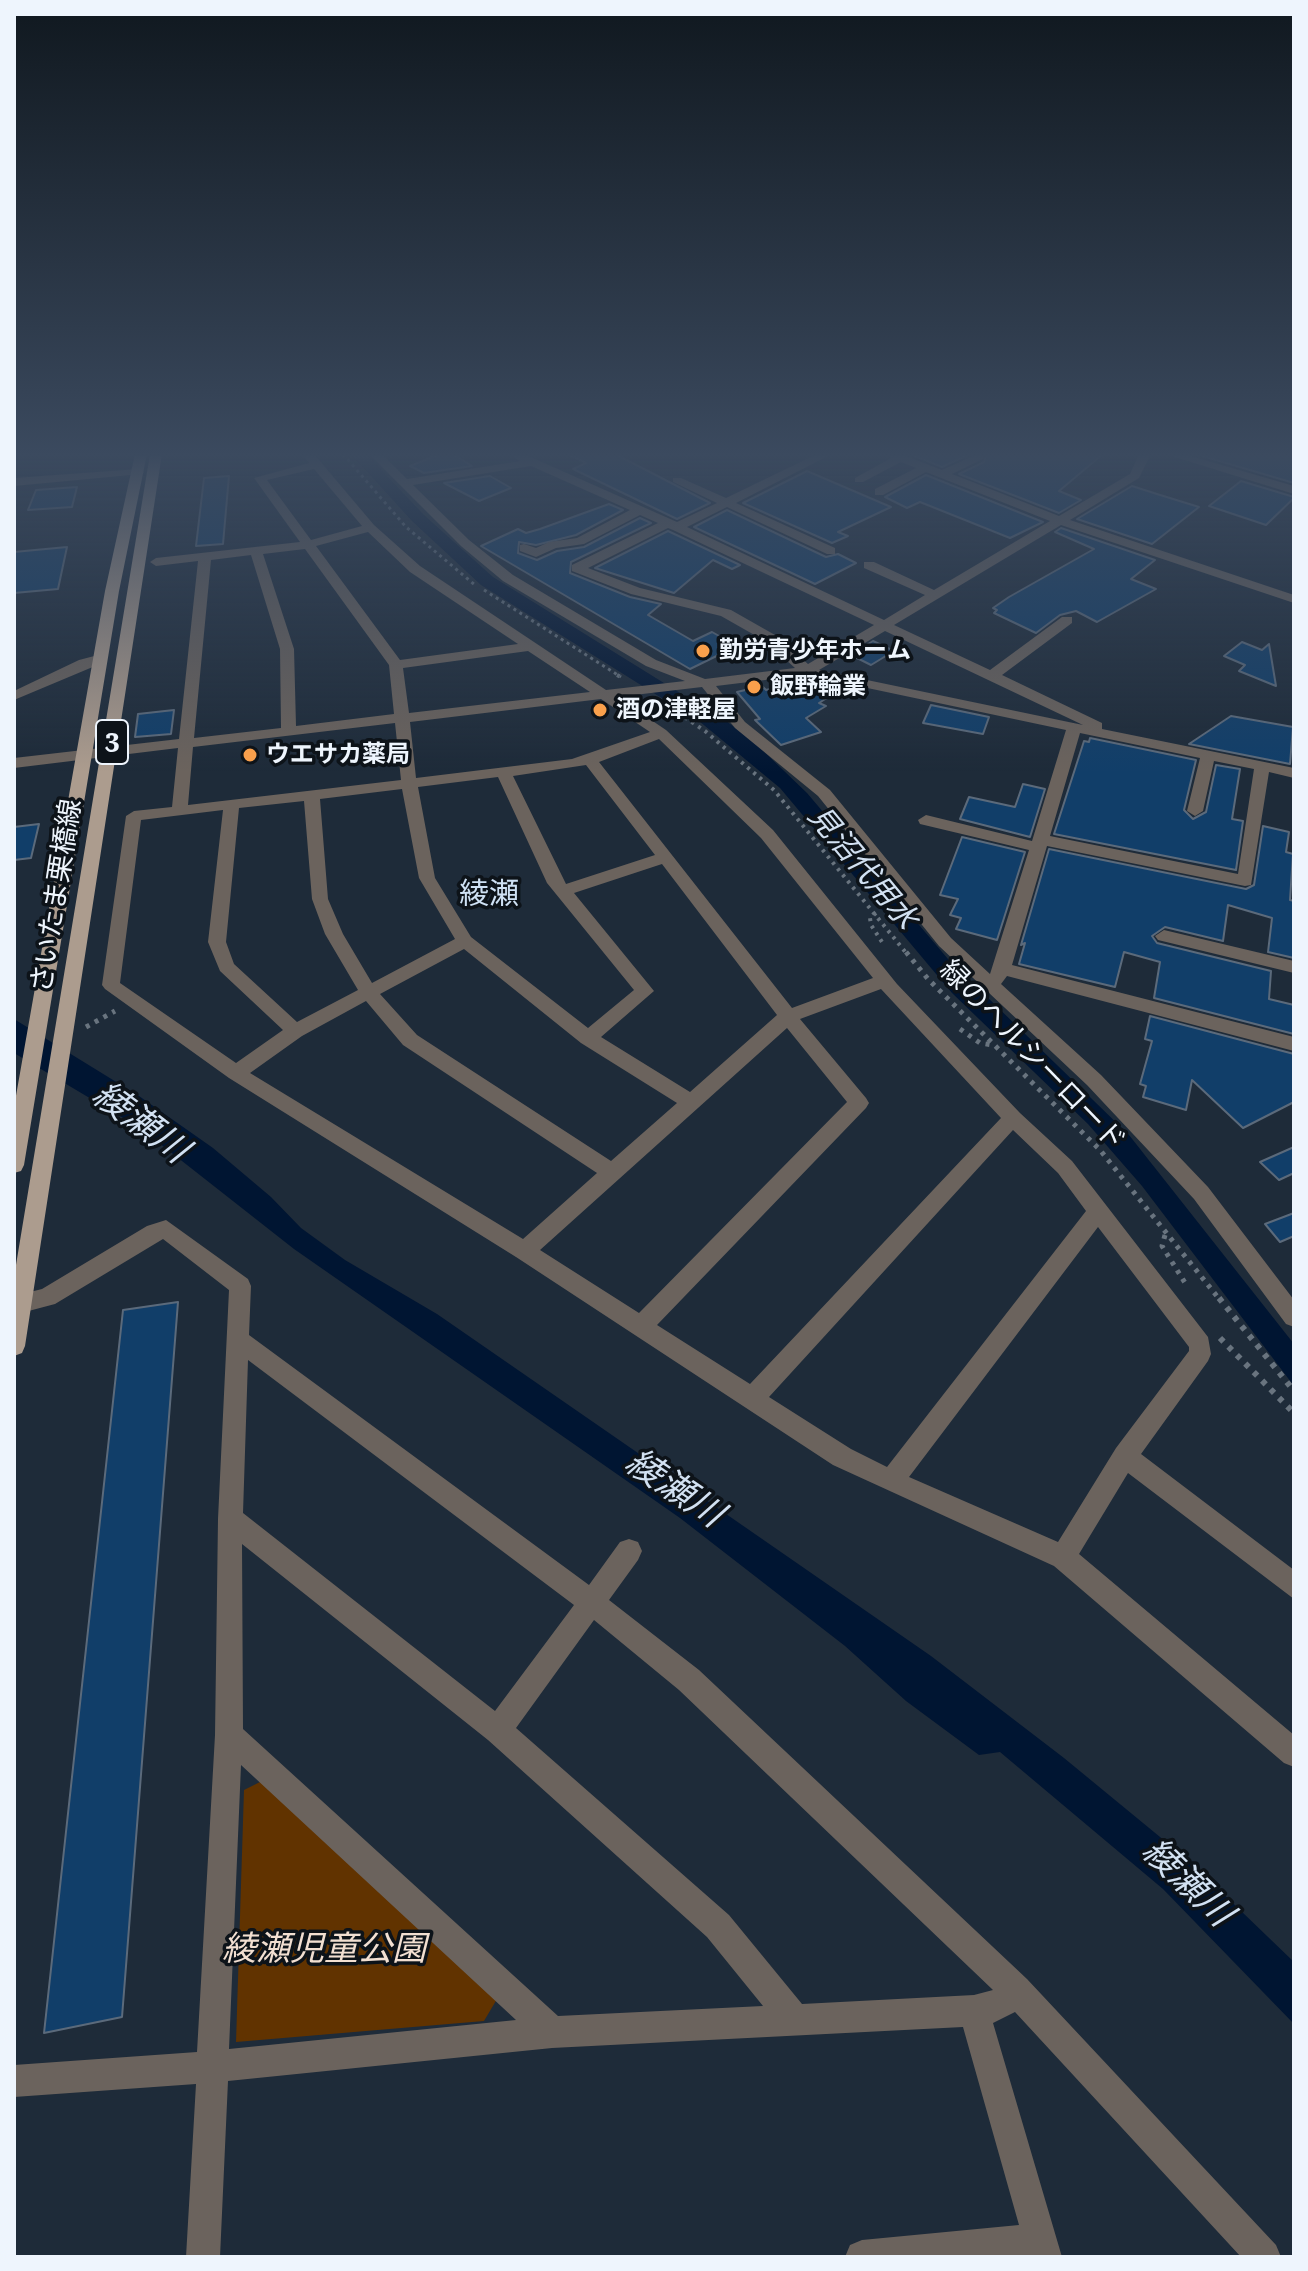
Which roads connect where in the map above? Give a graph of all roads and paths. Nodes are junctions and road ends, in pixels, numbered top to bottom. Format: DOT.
graph roads {
  1 [pos="119,560"];
  2 [pos="140,560"];
  3 [pos="181,560"];
  4 [pos="205,560"];
  5 [pos="259,560"];
  6 [pos="318,560"];
  7 [pos="405,560"];
  8 [pos="486,560"];
  9 [pos="595,560"];
  10 [pos="748,560"];
  11 [pos="997,560"];
  12 [pos="1183,560"];
  13 [pos="156,562"];
  14 [pos="869,565"];
  15 [pos="1292,595"];
  16 [pos="937,596"];
  17 [pos="1067,620"];
  18 [pos="887,625"];
  19 [pos="531,646"];
  20 [pos="102,658"];
  21 [pos="396,665"];
  22 [pos="807,671"];
  23 [pos="993,675"];
  24 [pos="707,684"];
  25 [pos="609,695"];
  26 [pos="653,695"];
  27 [pos="14,696"];
  28 [pos="403,719"];
  29 [pos="1074,729"];
  30 [pos="289,732"];
  31 [pos="661,733"];
  32 [pos="1124,739"];
  33 [pos="186,744"];
  34 [pos="110,753"];
  35 [pos="84,755"];
  36 [pos="1208,755"];
  37 [pos="590,760"];
  38 [pos="14,763"];
  39 [pos="1262,766"];
  40 [pos="503,771"];
  41 [pos="1294,773"];
  42 [pos="409,783"];
  43 [pos="312,796"];
  44 [pos="231,806"];
  45 [pos="179,811"];
  46 [pos="1195,811"];
  47 [pos="926,820"];
  48 [pos="1038,843"];
  49 [pos="667,857"];
  50 [pos="562,891"];
  51 [pos="876,913"];
  52 [pos="1164,936"];
  53 [pos="465,941"];
  54 [pos="886,948"];
  55 [pos="1294,967"];
  56 [pos="1002,969"];
  57 [pos="884,981"];
  58 [pos="992,986"];
  59 [pos="368,992"];
  60 [pos="122,1007"];
  61 [pos="788,1016"];
  62 [pos="956,1025"];
  63 [pos="72,1028"];
  64 [pos="295,1031"];
  65 [pos="588,1038"];
  66 [pos="1294,1044"];
  67 [pos="995,1045"];
  68 [pos="236,1073"];
  69 [pos="23,1096"];
  70 [pos="689,1101"];
  71 [pos="1013,1118"];
  72 [pos="14,1165"];
  73 [pos="611,1172"];
  74 [pos="1099,1210"];
  75 [pos="1166,1234"];
  76 [pos="524,1251"];
  77 [pos="1195,1298"];
  78 [pos="21,1303"];
  79 [pos="1294,1317"];
  80 [pos="1211,1324"];
  81 [pos="641,1326"];
  82 [pos="236,1338"];
  83 [pos="14,1346"];
  84 [pos="1294,1391"];
  85 [pos="753,1397"];
  86 [pos="1294,1413"];
  87 [pos="1125,1456"];
  88 [pos="891,1481"];
  89 [pos="230,1519"];
  90 [pos="629,1551"];
  91 [pos="1063,1557"];
  92 [pos="1294,1586"];
  93 [pos="591,1602"];
  94 [pos="498,1730"];
  95 [pos="229,1735"];
  96 [pos="1294,1753"];
  97 [pos="1016,1990"];
  98 [pos="974,2011"];
  99 [pos="794,2019"];
  100 [pos="552,2032"];
  101 [pos="212,2067"];
  102 [pos="14,2081"];
  103 [pos="1043,2248"];
  104 [pos="203,2257"];
  105 [pos="862,2257"];
  106 [pos="1264,2257"];
  1 -- 20 [label="main road, さいたま栗橋線 / 3"];
  2 -- 34 [label="main road, さいたま栗橋線 / 3"];
  3 -- 13 [label="street"];
  4 -- 33 [label="street"];
  5 -- 30 [label="street"];
  6 -- 21 [label="street"];
  7 -- 19 [label="street"];
  8 -- 24 [label="street"];
  9 -- 22 [label="street"];
  10 -- 18 [label="street"];
  11 -- 16 [label="street"];
  12 -- 15 [label="street"];
  14 -- 16 [label="street"];
  16 -- 18 [label="street"];
  17 -- 23 [label="street"];
  18 -- 22 [label="street"];
  18 -- 23 [label="street"];
  19 -- 21 [label="street"];
  19 -- 25 [label="street"];
  20 -- 27 [label="street"];
  20 -- 35 [label="main road, さいたま栗橋線 / 3"];
  21 -- 28 [label="street"];
  22 -- 24 [label="street"];
  22 -- 29 [label="street"];
  23 -- 32 [label="street"];
  24 -- 26 [label="street"];
  24 -- 58 [label="street"];
  25 -- 26 [label="street"];
  25 -- 28 [label="street"];
  25 -- 31 [label="street"];
  26 -- 51 [label="path, 緑のヘルシーロード"];
  28 -- 30 [label="street"];
  28 -- 42 [label="street"];
  29 -- 32 [label="street"];
  29 -- 48 [label="street"];
  30 -- 33 [label="street"];
  31 -- 37 [label="street"];
  31 -- 57 [label="street"];
  32 -- 36 [label="street"];
  33 -- 34 [label="street"];
  33 -- 45 [label="street"];
  34 -- 35 [label="street"];
  34 -- 63 [label="main road, さいたま栗橋線 / 3"];
  35 -- 38 [label="street"];
  35 -- 69 [label="main road, さいたま栗橋線 / 3"];
  36 -- 39 [label="street"];
  36 -- 46 [label="street"];
  37 -- 40 [label="street"];
  37 -- 49 [label="street"];
  39 -- 41 [label="street"];
  39 -- 48 [label="street"];
  40 -- 42 [label="street"];
  40 -- 50 [label="street"];
  42 -- 43 [label="street"];
  42 -- 53 [label="street"];
  43 -- 44 [label="street"];
  43 -- 59 [label="street"];
  44 -- 45 [label="street"];
  44 -- 64 [label="street"];
  45 -- 68 [label="street"];
  47 -- 48 [label="street"];
  48 -- 56 [label="street"];
  49 -- 50 [label="street"];
  49 -- 61 [label="street"];
  50 -- 65 [label="street"];
  51 -- 54 [label="path"];
  51 -- 67 [label="path, 緑のヘルシーロード"];
  52 -- 55 [label="street"];
  53 -- 59 [label="street"];
  53 -- 65 [label="street"];
  56 -- 58 [label="street"];
  56 -- 66 [label="street"];
  57 -- 61 [label="street"];
  57 -- 71 [label="street"];
  58 -- 79 [label="street"];
  59 -- 64 [label="street"];
  59 -- 73 [label="street"];
  60 -- 63 [label="path"];
  61 -- 70 [label="street"];
  61 -- 81 [label="street"];
  62 -- 67 [label="path"];
  63 -- 78 [label="main road, さいたま栗橋線 / 3"];
  64 -- 68 [label="street"];
  65 -- 70 [label="street"];
  67 -- 75 [label="path, 緑のヘルシーロード"];
  68 -- 76 [label="street"];
  69 -- 72 [label="main road, さいたま栗橋線 / 3"];
  70 -- 73 [label="street"];
  71 -- 74 [label="street"];
  71 -- 85 [label="street"];
  73 -- 76 [label="street"];
  74 -- 87 [label="street"];
  74 -- 88 [label="street"];
  75 -- 77 [label="path"];
  75 -- 84 [label="path, 緑のヘルシーロード"];
  76 -- 81 [label="street"];
  78 -- 82 [label="street"];
  78 -- 83 [label="main road, さいたま栗橋線 / 3"];
  80 -- 86 [label="path"];
  81 -- 85 [label="street"];
  82 -- 89 [label="street"];
  82 -- 93 [label="street"];
  85 -- 88 [label="street"];
  87 -- 91 [label="street"];
  87 -- 92 [label="street"];
  88 -- 91 [label="street"];
  89 -- 94 [label="street"];
  89 -- 95 [label="street"];
  90 -- 93 [label="street"];
  91 -- 96 [label="street"];
  93 -- 94 [label="street"];
  93 -- 97 [label="street"];
  94 -- 99 [label="street"];
  95 -- 100 [label="street"];
  95 -- 101 [label="street"];
  97 -- 98 [label="street"];
  97 -- 106 [label="street"];
  98 -- 99 [label="street"];
  98 -- 103 [label="street"];
  99 -- 100 [label="street"];
  100 -- 101 [label="street"];
  101 -- 102 [label="street"];
  101 -- 104 [label="street"];
  103 -- 105 [label="street"];
}
